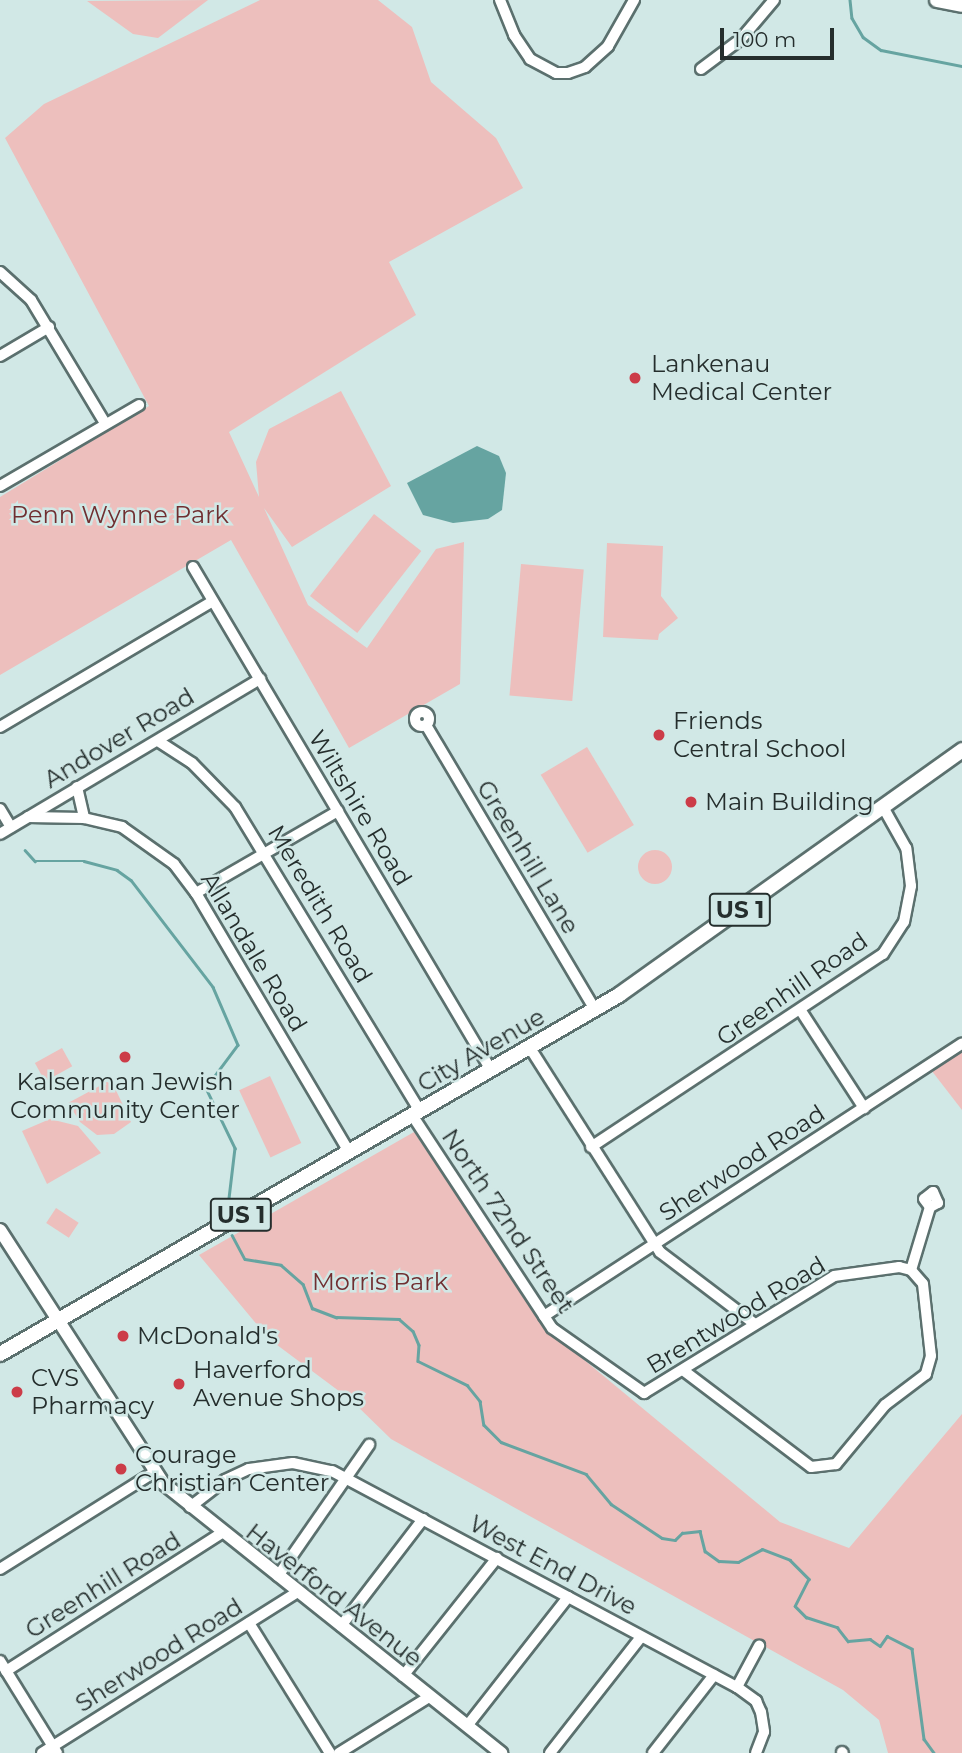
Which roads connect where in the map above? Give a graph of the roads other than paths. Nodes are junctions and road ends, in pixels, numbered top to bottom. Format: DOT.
graph roads {
  1 [pos="500,0"];
  2 [pos="634,0"];
  3 [pos="774,0"];
  4 [pos="937,0"];
  5 [pos="962,5"];
  6 [pos="701,69"];
  7 [pos="0,272"];
  8 [pos="49,327"];
  9 [pos="0,356"];
  10 [pos="139,405"];
  11 [pos="105,423"];
  12 [pos="0,486"];
  13 [pos="193,567"];
  14 [pos="213,601"];
  15 [pos="260,679"];
  16 [pos="426,725"];
  17 [pos="0,727"];
  18 [pos="158,741"];
  19 [pos="962,750"];
  20 [pos="77,787"];
  21 [pos="883,807"];
  22 [pos="0,809"];
  23 [pos="338,811"];
  24 [pos="27,817"];
  25 [pos="84,818"];
  26 [pos="11,827"];
  27 [pos="0,834"];
  28 [pos="266,852"];
  29 [pos="196,893"];
  30 [pos="594,1010"];
  31 [pos="801,1011"];
  32 [pos="962,1043"];
  33 [pos="530,1048"];
  34 [pos="491,1070"];
  35 [pos="864,1108"];
  36 [pos="416,1113"];
  37 [pos="591,1147"];
  38 [pos="349,1152"];
  39 [pos="930,1207"];
  40 [pos="0,1230"];
  41 [pos="656,1243"];
  42 [pos="4,1246"];
  43 [pos="911,1270"];
  44 [pos="544,1316"];
  45 [pos="59,1320"];
  46 [pos="755,1324"];
  47 [pos="0,1354"];
  48 [pos="684,1371"];
  49 [pos="644,1393"];
  50 [pos="369,1445"];
  51 [pos="153,1473"];
  52 [pos="350,1479"];
  53 [pos="190,1507"];
  54 [pos="423,1519"];
  55 [pos="222,1533"];
  56 [pos="497,1558"];
  57 [pos="0,1569"];
  58 [pos="278,1576"];
  59 [pos="298,1592"];
  60 [pos="568,1597"];
  61 [pos="249,1623"];
  62 [pos="341,1626"];
  63 [pos="641,1637"];
  64 [pos="759,1646"];
  65 [pos="3,1666"];
  66 [pos="714,1675"];
  67 [pos="403,1676"];
  68 [pos="737,1687"];
  69 [pos="429,1697"];
  70 [pos="467,1726"];
  71 [pos="55,1749"];
  72 [pos="494,1751"];
  73 [pos="42,1753"];
  74 [pos="330,1753"];
  75 [pos="339,1753"];
  76 [pos="550,1753"];
  77 [pos="653,1753"];
  78 [pos="756,1753"];
  1 -- 2 [label="street"];
  3 -- 6 [label="street"];
  4 -- 5 [label="highway"];
  7 -- 8 [label="street"];
  8 -- 9 [label="street"];
  8 -- 11 [label="street"];
  10 -- 11 [label="street"];
  11 -- 12 [label="street"];
  13 -- 14 [label="street, Wiltshire Road"];
  14 -- 15 [label="street, Wiltshire Road"];
  14 -- 17 [label="street"];
  15 -- 18 [label="street, Andover Road"];
  15 -- 23 [label="street, Wiltshire Road"];
  16 -- 30 [label="street, Greenhill Lane"];
  18 -- 20 [label="street, Andover Road"];
  18 -- 28 [label="street, Meredith Road"];
  19 -- 21 [label="highway, City Avenue / US 1"];
  20 -- 24 [label="street, Andover Road"];
  20 -- 25 [label="street"];
  21 -- 30 [label="highway, City Avenue / US 1"];
  21 -- 31 [label="street, Greenhill Road"];
  22 -- 26 [label="street"];
  23 -- 28 [label="street"];
  23 -- 34 [label="street, Wiltshire Road"];
  24 -- 25 [label="street, Allandale Road"];
  24 -- 26 [label="street, Andover Road"];
  25 -- 29 [label="street, Allandale Road"];
  26 -- 27 [label="street, Andover Road"];
  28 -- 29 [label="street"];
  28 -- 36 [label="street, Meredith Road"];
  29 -- 38 [label="street, Allandale Road"];
  30 -- 33 [label="highway, City Avenue / US 1"];
  31 -- 35 [label="street"];
  31 -- 37 [label="street, Greenhill Road"];
  32 -- 35 [label="street, Sherwood Road"];
  33 -- 34 [label="highway, City Avenue / US 1"];
  33 -- 37 [label="street"];
  34 -- 36 [label="highway, City Avenue / US 1"];
  35 -- 41 [label="street, Sherwood Road"];
  36 -- 38 [label="highway, City Avenue / US 1"];
  36 -- 44 [label="street, North 72nd Street"];
  37 -- 41 [label="street"];
  38 -- 45 [label="highway, City Avenue / US 1"];
  39 -- 43 [label="street"];
  40 -- 42 [label="main road, Haverford Avenue"];
  41 -- 44 [label="street, Sherwood Road"];
  41 -- 46 [label="street"];
  42 -- 45 [label="main road, Haverford Avenue"];
  43 -- 46 [label="street, Brentwood Road"];
  43 -- 48 [label="street"];
  44 -- 49 [label="street, North 72nd Street"];
  45 -- 47 [label="highway, City Avenue / US 1"];
  45 -- 51 [label="main road, Haverford Avenue"];
  46 -- 48 [label="street, Brentwood Road"];
  48 -- 49 [label="street, Brentwood Road"];
  50 -- 52 [label="street"];
  51 -- 53 [label="main road, Haverford Avenue"];
  51 -- 57 [label="street"];
  52 -- 53 [label="street, Greenhill Road"];
  52 -- 54 [label="street, West End Drive"];
  52 -- 58 [label="street"];
  53 -- 55 [label="main road, Haverford Avenue"];
  54 -- 56 [label="street, West End Drive"];
  54 -- 62 [label="street"];
  55 -- 58 [label="main road, Haverford Avenue"];
  55 -- 65 [label="street, Greenhill Road"];
  56 -- 60 [label="street, West End Drive"];
  56 -- 67 [label="street"];
  58 -- 59 [label="main road, Haverford Avenue"];
  59 -- 61 [label="street, Sherwood Road"];
  59 -- 62 [label="main road, Haverford Avenue"];
  60 -- 63 [label="street, West End Drive"];
  60 -- 70 [label="street"];
  61 -- 71 [label="street, Sherwood Road"];
  61 -- 74 [label="street"];
  62 -- 67 [label="main road, Haverford Avenue"];
  63 -- 66 [label="street, West End Drive"];
  63 -- 76 [label="street"];
  64 -- 68 [label="street"];
  65 -- 71 [label="street"];
  66 -- 68 [label="street, West End Drive"];
  66 -- 77 [label="street"];
  67 -- 69 [label="main road, Haverford Avenue"];
  68 -- 78 [label="street, West End Drive"];
  69 -- 70 [label="main road, Haverford Avenue"];
  69 -- 75 [label="street"];
  70 -- 72 [label="main road, Haverford Avenue"];
  71 -- 73 [label="street, Sherwood Road"];
}
